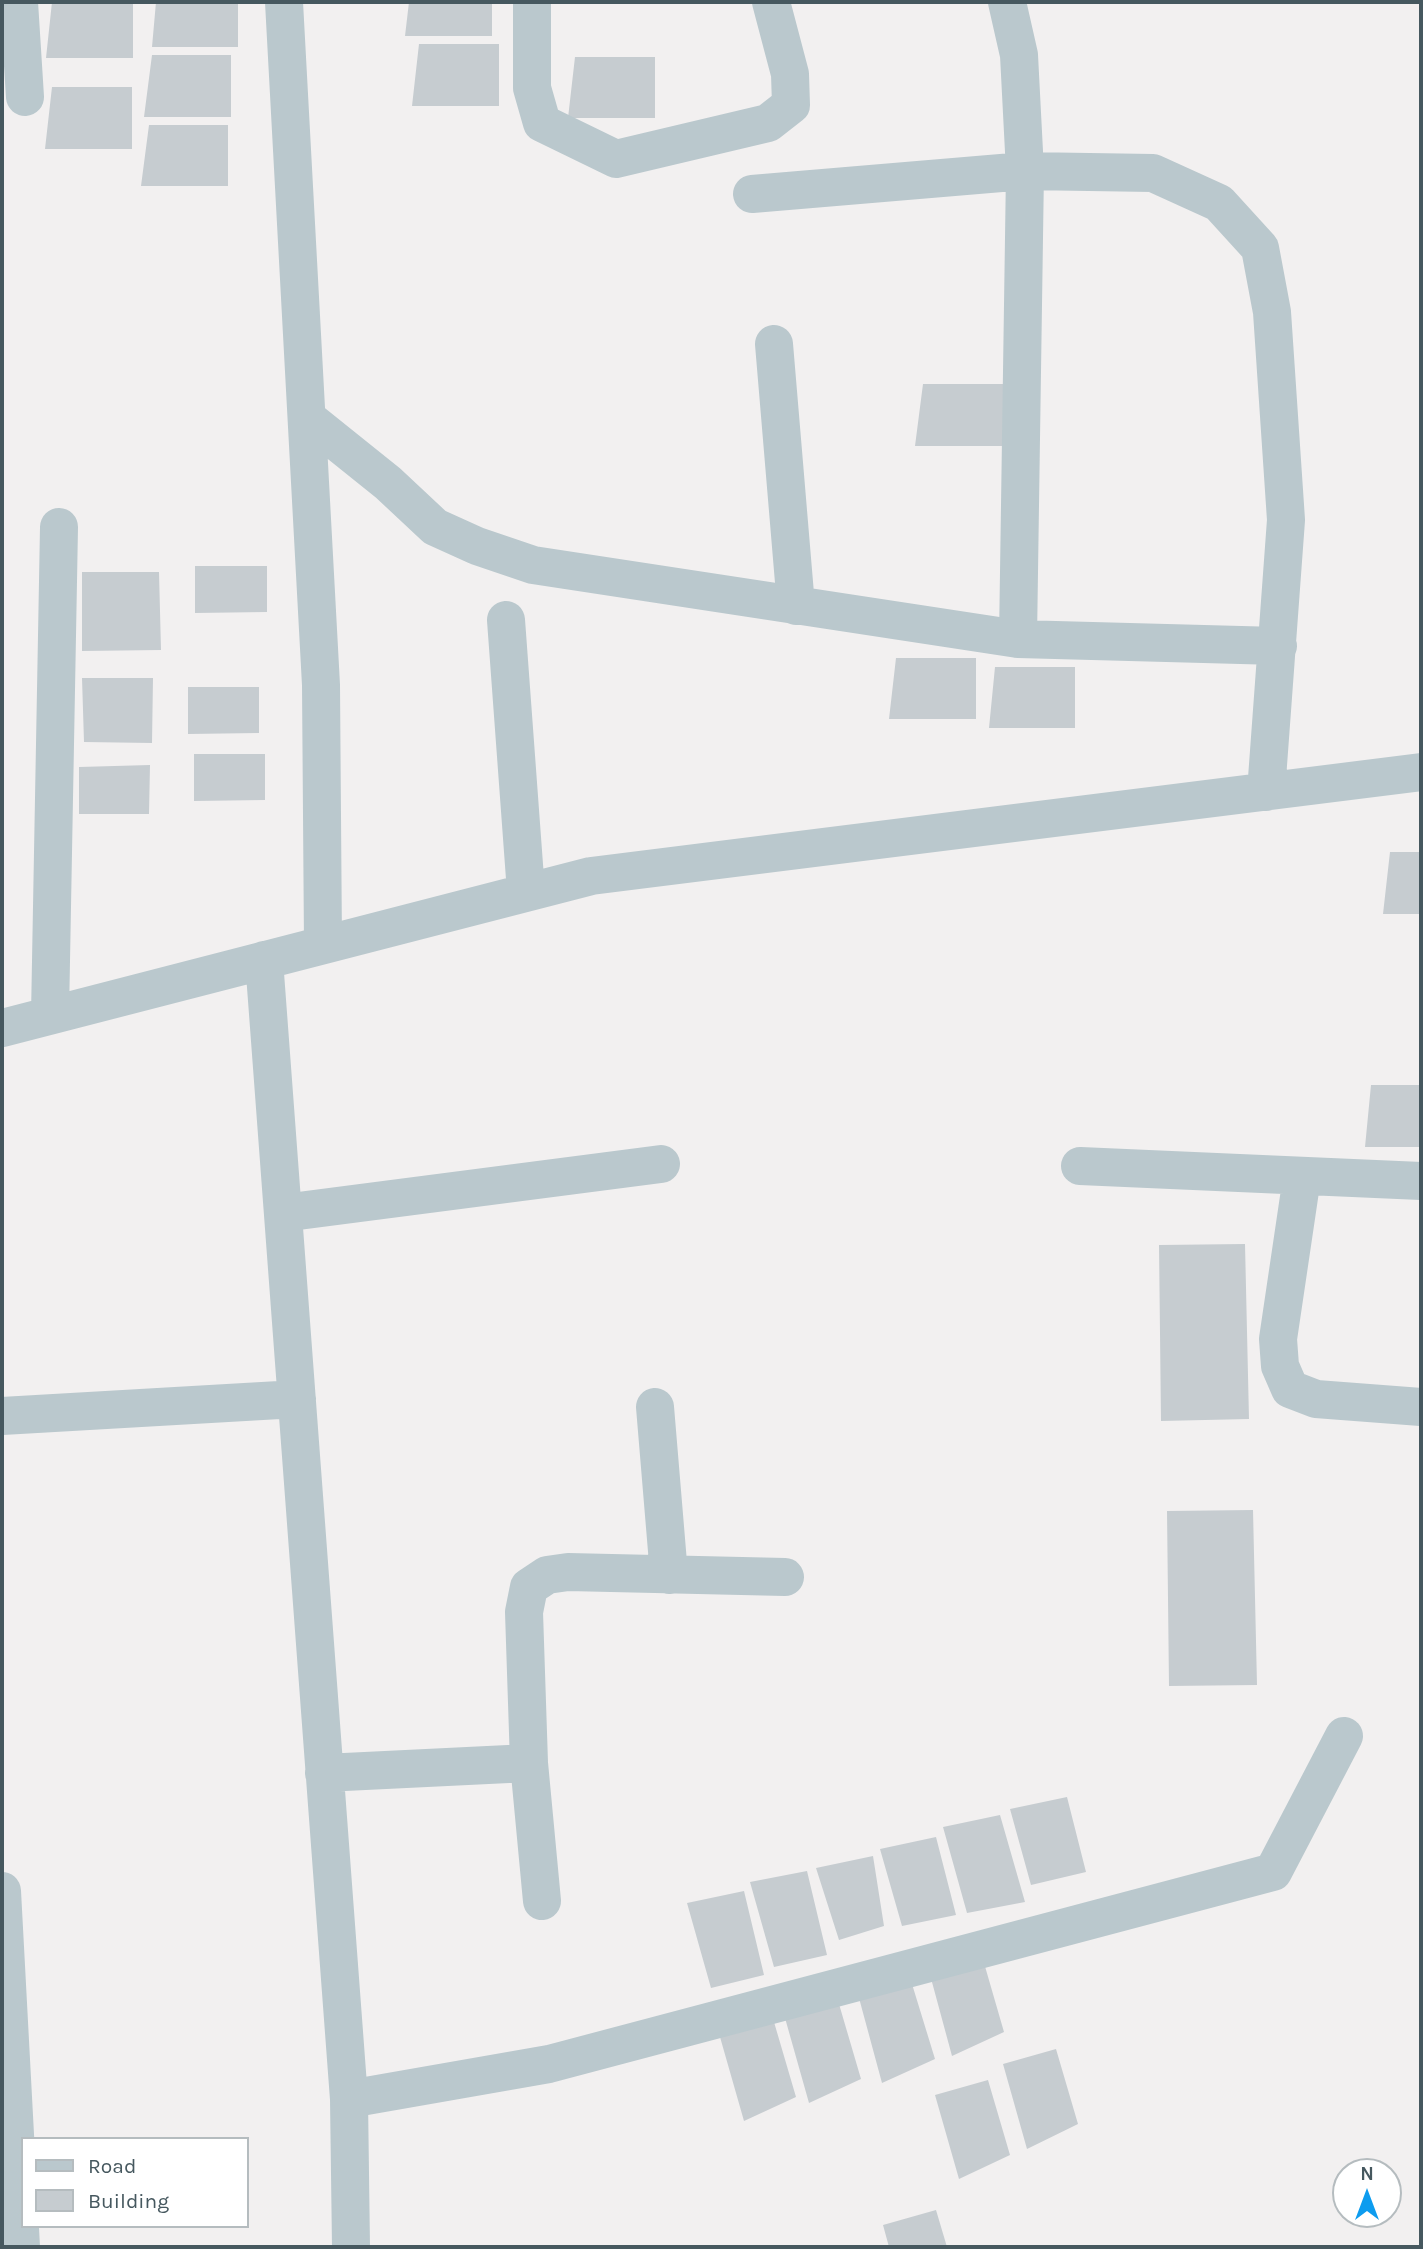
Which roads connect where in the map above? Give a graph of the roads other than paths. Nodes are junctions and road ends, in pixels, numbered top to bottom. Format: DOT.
graph roads {
  1 [pos="19,2"];
  2 [pos="284,2"];
  3 [pos="532,2"];
  4 [pos="771,2"];
  5 [pos="1007,2"];
  6 [pos="25,97"];
  7 [pos="1025,171"];
  8 [pos="751,194"];
  9 [pos="774,344"];
  10 [pos="307,418"];
  11 [pos="59,527"];
  12 [pos="796,606"];
  13 [pos="506,620"];
  14 [pos="1018,639"];
  15 [pos="1278,646"];
  16 [pos="1421,772"];
  17 [pos="1266,792"];
  18 [pos="526,892"];
  19 [pos="323,945"];
  20 [pos="264,960"];
  21 [pos="50,1015"];
  22 [pos="2,1028"];
  23 [pos="662,1164"];
  24 [pos="1080,1166"];
  25 [pos="1302,1177"];
  26 [pos="1421,1181"];
  27 [pos="283,1213"];
  28 [pos="297,1399"];
  29 [pos="655,1407"];
  30 [pos="1421,1407"];
  31 [pos="2,1416"];
  32 [pos="669,1576"];
  33 [pos="785,1577"];
  34 [pos="1344,1736"];
  35 [pos="529,1763"];
  36 [pos="324,1773"];
  37 [pos="2,1891"];
  38 [pos="542,1901"];
  39 [pos="3,1929"];
  40 [pos="349,2099"];
  41 [pos="9,2150"];
  42 [pos="21,2247"];
  43 [pos="351,2247"];
  1 -- 6 [label="street"];
  2 -- 10 [label="street"];
  3 -- 4 [label="street"];
  5 -- 7 [label="street"];
  7 -- 8 [label="street"];
  7 -- 14 [label="street"];
  7 -- 15 [label="street"];
  9 -- 12 [label="street"];
  10 -- 12 [label="street"];
  10 -- 19 [label="street"];
  11 -- 21 [label="street"];
  12 -- 14 [label="street"];
  13 -- 18 [label="street"];
  14 -- 15 [label="street"];
  15 -- 17 [label="street"];
  16 -- 17 [label="street"];
  17 -- 18 [label="street"];
  18 -- 19 [label="street"];
  19 -- 20 [label="street"];
  20 -- 21 [label="street"];
  20 -- 27 [label="street"];
  21 -- 22 [label="street"];
  23 -- 27 [label="street"];
  24 -- 25 [label="street"];
  25 -- 26 [label="street"];
  25 -- 30 [label="street"];
  27 -- 28 [label="street"];
  28 -- 31 [label="street"];
  28 -- 36 [label="street"];
  29 -- 32 [label="street"];
  32 -- 33 [label="street"];
  32 -- 35 [label="street"];
  34 -- 40 [label="street"];
  35 -- 36 [label="street"];
  35 -- 38 [label="street"];
  36 -- 40 [label="street"];
  37 -- 39 [label="street"];
  39 -- 41 [label="street"];
  40 -- 43 [label="street"];
  41 -- 42 [label="street"];
}
